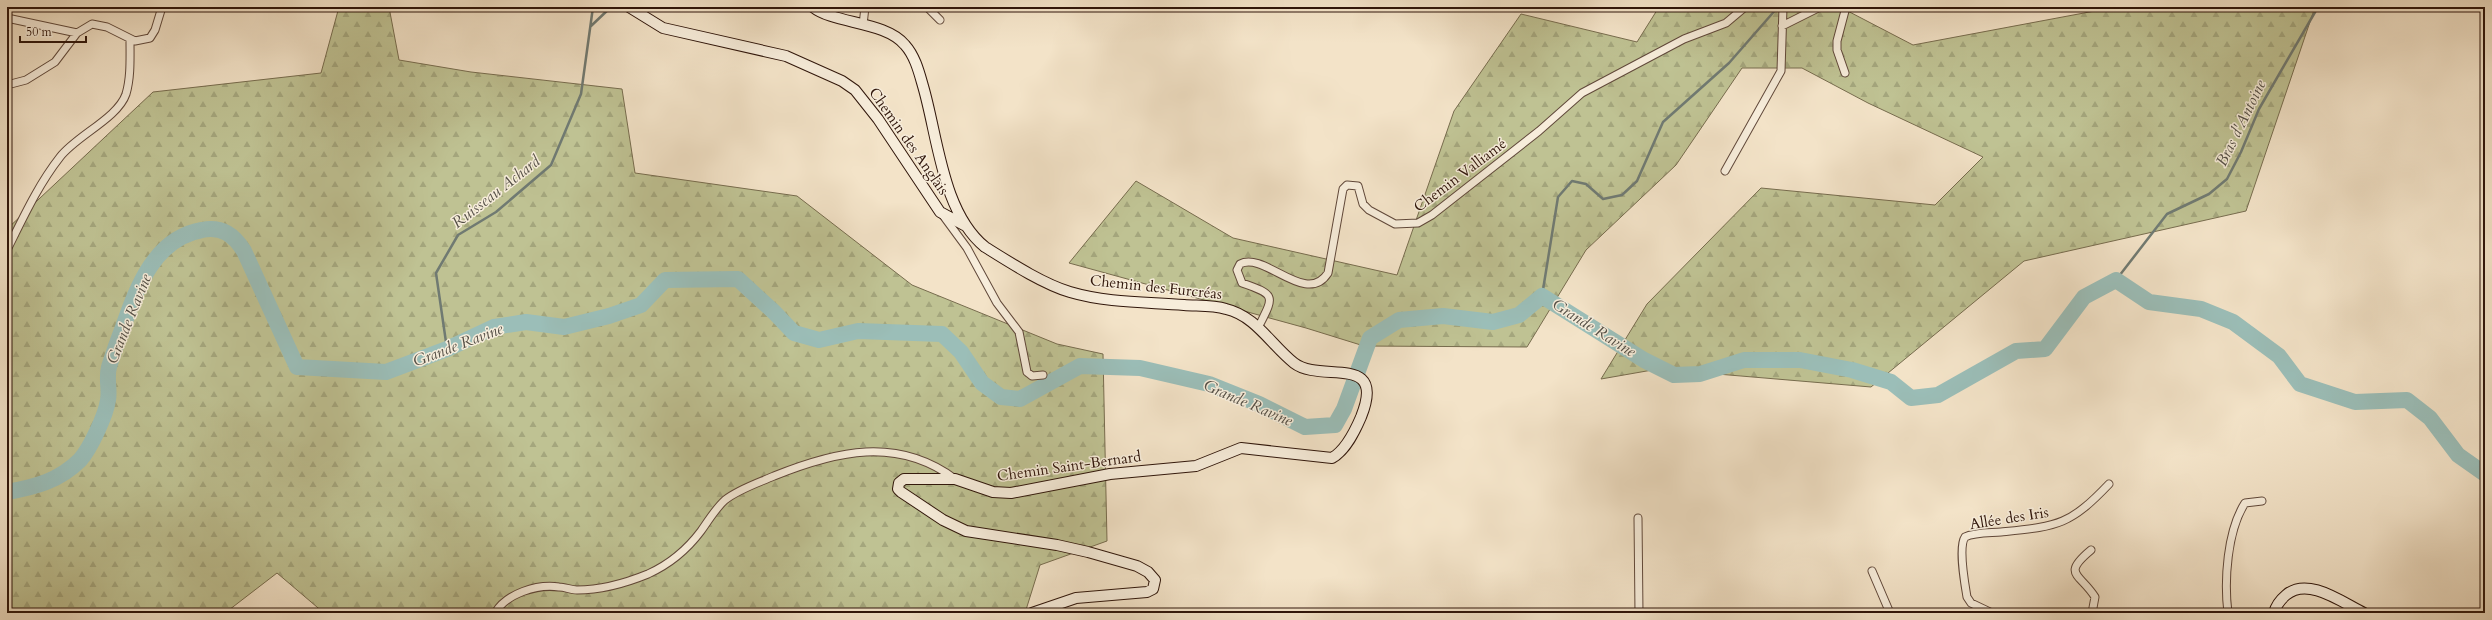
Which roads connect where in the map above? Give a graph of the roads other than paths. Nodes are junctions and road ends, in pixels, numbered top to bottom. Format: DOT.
graph roads {
  1 [pos="162,7"];
  2 [pos="629,7"];
  3 [pos="814,7"];
  4 [pos="865,7"];
  5 [pos="927,7"];
  6 [pos="1745,7"];
  7 [pos="1783,7"];
  8 [pos="1820,7"];
  9 [pos="1846,7"];
  10 [pos="7,18"];
  11 [pos="940,20"];
  12 [pos="863,25"];
  13 [pos="1782,26"];
  14 [pos="77,33"];
  15 [pos="130,40"];
  16 [pos="1845,73"];
  17 [pos="7,85"];
  18 [pos="1725,171"];
  19 [pos="952,196"];
  20 [pos="940,212"];
  21 [pos="964,225"];
  22 [pos="7,250"];
  23 [pos="1258,328"];
  24 [pos="1348,372"];
  25 [pos="1043,375"];
  26 [pos="955,479"];
  27 [pos="2109,484"];
  28 [pos="2262,501"];
  29 [pos="1638,518"];
  30 [pos="2091,550"];
  31 [pos="1872,571"];
  32 [pos="495,613"];
  33 [pos="1032,613"];
  34 [pos="1639,613"];
  35 [pos="1890,613"];
  36 [pos="1992,613"];
  37 [pos="2092,613"];
  38 [pos="2228,613"];
  39 [pos="2274,613"];
  40 [pos="2364,613"];
  1 -- 15 [label="street"];
  2 -- 20 [label="street, Chemin des Anglais"];
  3 -- 12 [label="street, Chemin des Furcréas"];
  4 -- 12 [label="street"];
  5 -- 11 [label="street"];
  6 -- 23 [label="street, Chemin Valliamé"];
  7 -- 13 [label="street"];
  8 -- 13 [label="street"];
  9 -- 16 [label="street"];
  10 -- 14 [label="street"];
  12 -- 19 [label="street, Chemin des Furcréas"];
  13 -- 18 [label="street"];
  14 -- 15 [label="street"];
  14 -- 17 [label="street"];
  15 -- 22 [label="street"];
  19 -- 20 [label="street"];
  19 -- 21 [label="street, Chemin des Furcréas"];
  20 -- 21 [label="street, Chemin des Anglais"];
  20 -- 25 [label="street, Chemin des Anglais"];
  21 -- 23 [label="street, Chemin des Furcréas"];
  23 -- 24 [label="street, Chemin des Furcréas"];
  24 -- 26 [label="street, Chemin Saint-Bernard"];
  26 -- 32 [label="street, Chemin Saint-Bernard"];
  26 -- 33 [label="street"];
  27 -- 36 [label="street, Allée des Iris"];
  28 -- 38 [label="street"];
  29 -- 34 [label="street"];
  30 -- 37 [label="street"];
  31 -- 35 [label="street"];
  39 -- 40 [label="street"];
}
